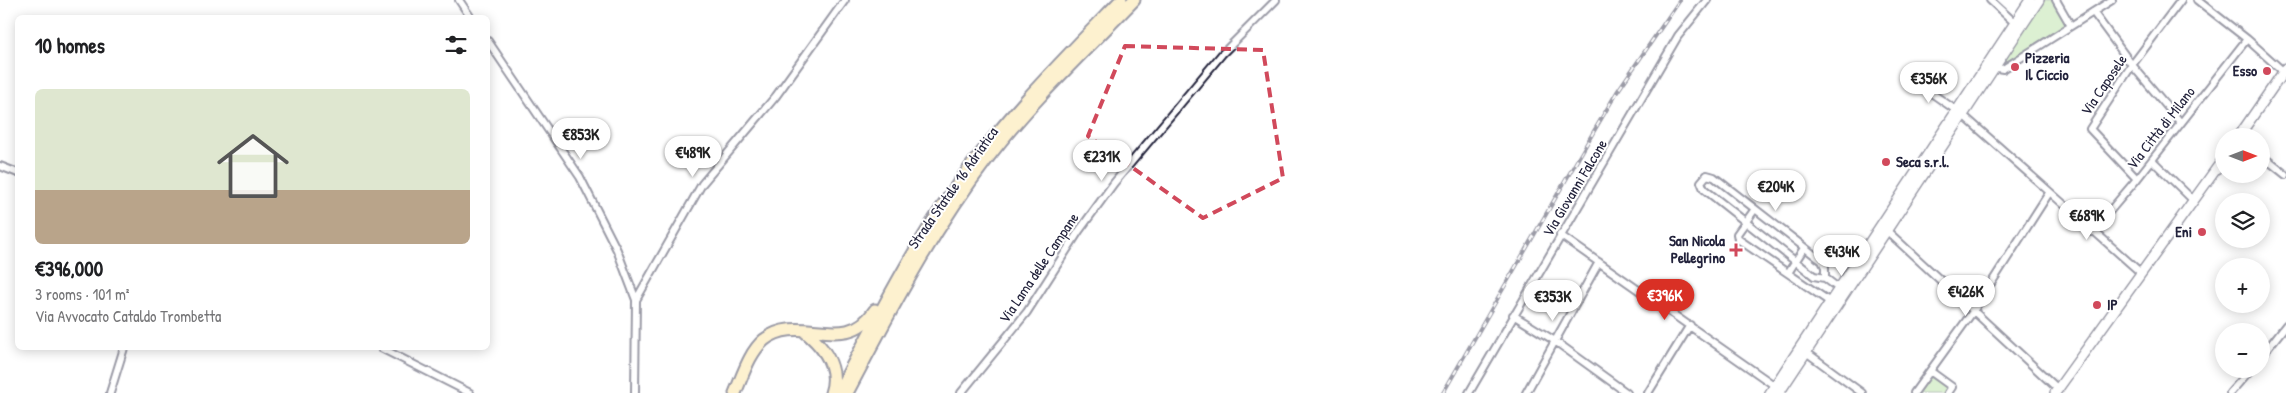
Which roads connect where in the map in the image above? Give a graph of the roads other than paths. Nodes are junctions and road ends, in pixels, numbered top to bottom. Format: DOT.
graph roads {
  1 [pos="459,0"];
  2 [pos="845,0"];
  3 [pos="1121,0"];
  4 [pos="1134,0"];
  5 [pos="1276,0"];
  6 [pos="1707,0"];
  7 [pos="1990,0"];
  8 [pos="2030,0"];
  9 [pos="2039,0"];
  10 [pos="2056,0"];
  11 [pos="2112,0"];
  12 [pos="2180,0"];
  13 [pos="2197,0"];
  14 [pos="2093,12"];
  15 [pos="469,15"];
  16 [pos="2015,23"];
  17 [pos="2072,26"];
  18 [pos="2247,39"];
  19 [pos="490,44"];
  20 [pos="2132,65"];
  21 [pos="1991,66"];
  22 [pos="2285,71"];
  23 [pos="1914,81"];
  24 [pos="1960,113"];
  25 [pos="2181,123"];
  26 [pos="2245,128"];
  27 [pos="2152,160"];
  28 [pos="2270,162"];
  29 [pos="0,166"];
  30 [pos="2215,170"];
  31 [pos="15,172"];
  32 [pos="2286,175"];
  33 [pos="2137,179"];
  34 [pos="2049,193"];
  35 [pos="2193,200"];
  36 [pos="1755,209"];
  37 [pos="1745,223"];
  38 [pos="1884,228"];
  39 [pos="2092,232"];
  40 [pos="1560,235"];
  41 [pos="1804,248"];
  42 [pos="1599,262"];
  43 [pos="1795,262"];
  44 [pos="903,270"];
  45 [pos="2140,272"];
  46 [pos="1788,274"];
  47 [pos="1825,278"];
  48 [pos="1842,291"];
  49 [pos="636,300"];
  50 [pos="1833,304"];
  51 [pos="1974,310"];
  52 [pos="1513,315"];
  53 [pos="1690,325"];
  54 [pos="2286,325"];
  55 [pos="803,330"];
  56 [pos="1555,341"];
  57 [pos="2270,345"];
  58 [pos="123,350"];
  59 [pos="385,350"];
  60 [pos="1806,352"];
  61 [pos="1930,371"];
  62 [pos="2243,378"];
  63 [pos="1776,391"];
  64 [pos="2057,391"];
  65 [pos="110,393"];
  66 [pos="470,393"];
  67 [pos="635,393"];
  68 [pos="735,393"];
  69 [pos="831,393"];
  70 [pos="838,393"];
  71 [pos="847,393"];
  72 [pos="961,393"];
  73 [pos="1469,393"];
  74 [pos="1526,393"];
  75 [pos="1627,393"];
  76 [pos="1648,393"];
  77 [pos="1862,393"];
  78 [pos="1914,393"];
  79 [pos="1948,393"];
  80 [pos="2230,393"];
  1 -- 15 [label="street"];
  2 -- 49 [label="street"];
  3 -- 44 [label="highway, Strada Statale 16 Adriatica"];
  4 -- 71 [label="highway, Strada Statale 16 Adriatica"];
  5 -- 72 [label="street, Via Lama delle Campane"];
  6 -- 40 [label="street, Via Giovanni Falcone"];
  7 -- 16 [label="street"];
  8 -- 16 [label="street"];
  9 -- 21 [label="street"];
  10 -- 17 [label="street"];
  11 -- 14 [label="street"];
  12 -- 20 [label="street, Via Caposele"];
  13 -- 18 [label="street"];
  14 -- 17 [label="street"];
  14 -- 20 [label="street"];
  16 -- 21 [label="street"];
  17 -- 21 [label="street"];
  18 -- 22 [label="street"];
  18 -- 25 [label="street, Via Città di Milano"];
  19 -- 49 [label="street"];
  20 -- 25 [label="street"];
  20 -- 33 [label="street, Via Caposele"];
  21 -- 24 [label="street"];
  22 -- 26 [label="street"];
  23 -- 24 [label="street"];
  24 -- 34 [label="street"];
  24 -- 38 [label="street"];
  25 -- 27 [label="street, Via Città di Milano"];
  27 -- 33 [label="street, Via Città di Milano"];
  27 -- 35 [label="street"];
  28 -- 32 [label="street"];
  29 -- 31 [label="street"];
  30 -- 35 [label="street"];
  33 -- 39 [label="street, Via Città di Milano"];
  34 -- 39 [label="street"];
  34 -- 51 [label="street"];
  35 -- 45 [label="street"];
  36 -- 37 [label="street"];
  36 -- 37 [label="street"];
  36 -- 41 [label="street"];
  37 -- 43 [label="street"];
  37 -- 46 [label="street"];
  38 -- 48 [label="street"];
  38 -- 51 [label="street"];
  39 -- 45 [label="street"];
  40 -- 42 [label="street"];
  40 -- 52 [label="street, Via Giovanni Falcone"];
  41 -- 43 [label="street"];
  41 -- 47 [label="street"];
  42 -- 53 [label="street"];
  42 -- 56 [label="street"];
  43 -- 46 [label="street"];
  43 -- 47 [label="street"];
  44 -- 55 [label="highway"];
  44 -- 70 [label="highway, Strada Statale 16 Adriatica"];
  45 -- 64 [label="street"];
  46 -- 50 [label="street"];
  47 -- 48 [label="street"];
  48 -- 50 [label="street"];
  49 -- 67 [label="street"];
  50 -- 60 [label="street"];
  50 -- 63 [label="street"];
  51 -- 61 [label="street"];
  51 -- 64 [label="street"];
  52 -- 56 [label="street"];
  52 -- 73 [label="street, Via Giovanni Falcone"];
  53 -- 63 [label="street"];
  53 -- 76 [label="street"];
  54 -- 57 [label="street"];
  55 -- 68 [label="highway"];
  55 -- 69 [label="highway"];
  56 -- 74 [label="street"];
  56 -- 75 [label="street"];
  58 -- 65 [label="street"];
  59 -- 66 [label="street"];
  60 -- 63 [label="street"];
  60 -- 77 [label="street"];
  61 -- 78 [label="street"];
  61 -- 79 [label="street"];
  62 -- 80 [label="street"];
}
